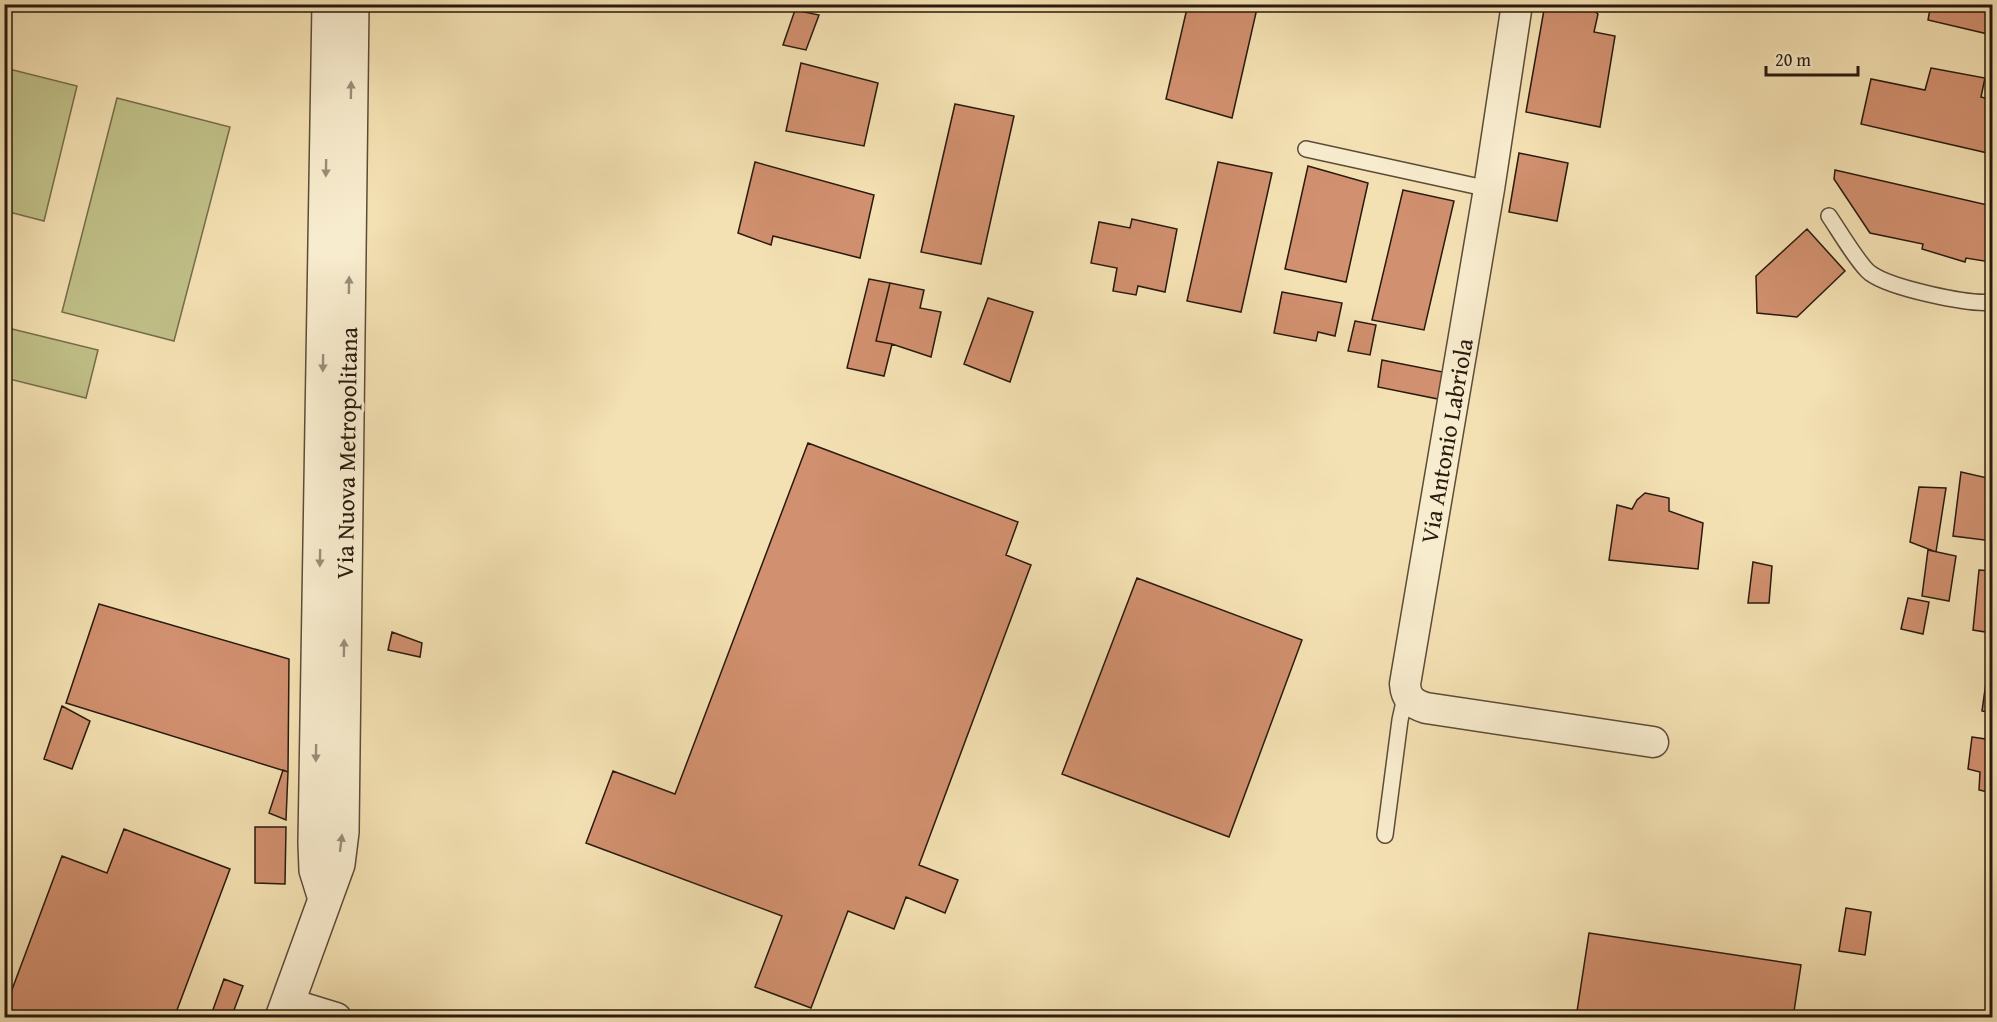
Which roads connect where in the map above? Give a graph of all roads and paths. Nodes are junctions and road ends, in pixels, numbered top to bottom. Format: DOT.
graph roads {
  1 [pos="329,4"];
  2 [pos="352,4"];
  3 [pos="1517,4"];
  4 [pos="1306,149"];
  5 [pos="1489,189"];
  6 [pos="1829,216"];
  7 [pos="1992,302"];
  8 [pos="1406,693"];
  9 [pos="1653,742"];
  10 [pos="1385,835"];
  11 [pos="325,899"];
  12 [pos="285,1010"];
  13 [pos="336,1017"];
  1 -- 11 [label="street, Via Nuova Metropolitana, one-way"];
  11 -- 2 [label="street, Via Nuova Metropolitana, one-way"];
  3 -- 5 [label="street, Via Antonio Labriola"];
  4 -- 5 [label="lane"];
  5 -- 8 [label="street, Via Antonio Labriola"];
  6 -- 7 [label="lane"];
  8 -- 9 [label="street"];
  8 -- 10 [label="lane, Via Antonio Labriola"];
  11 -- 12 [label="street, Via Nuova Metropolitana"];
  12 -- 13 [label="street"];
}
